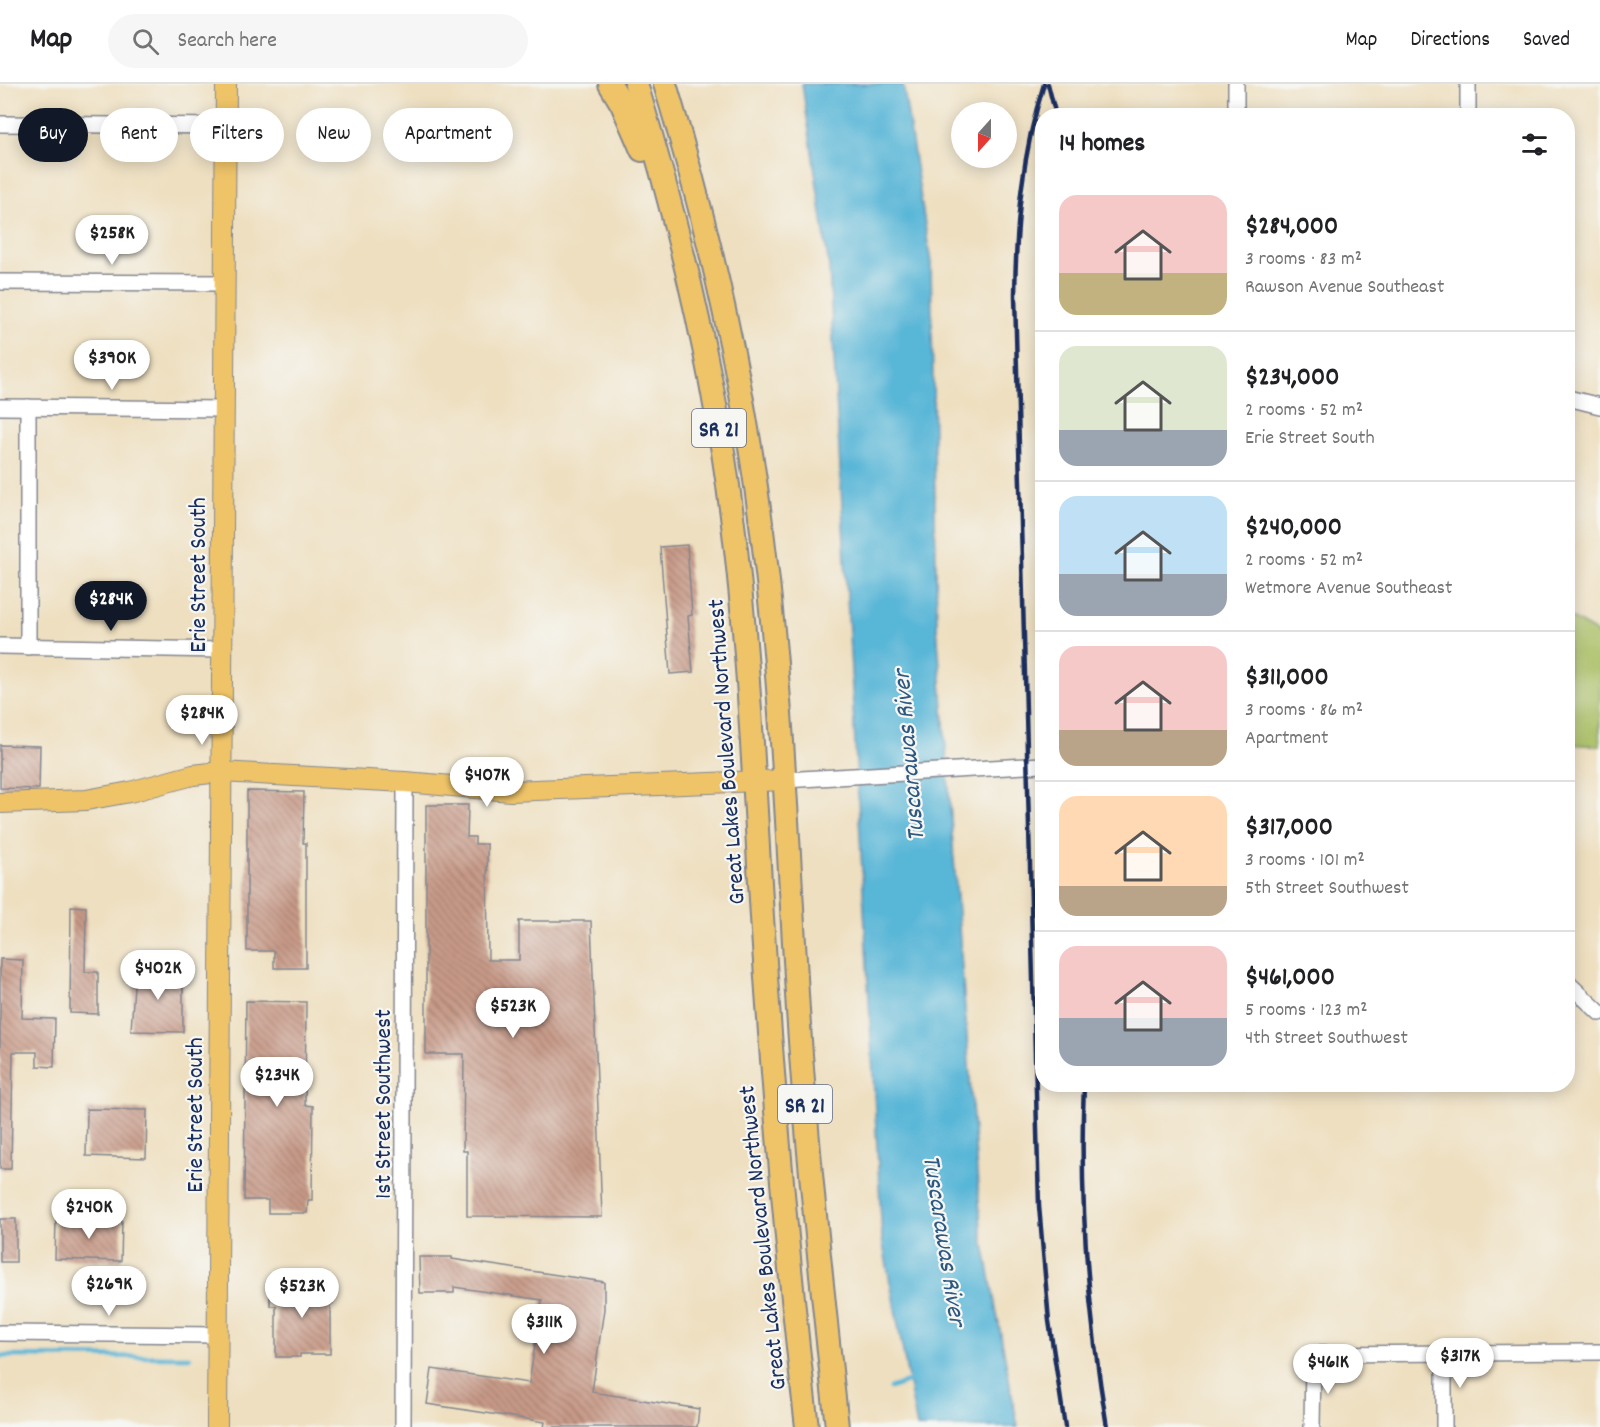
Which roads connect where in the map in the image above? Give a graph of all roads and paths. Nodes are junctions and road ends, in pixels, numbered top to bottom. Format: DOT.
graph roads {
  1 [pos="226,84"];
  2 [pos="610,84"];
  3 [pos="636,84"];
  4 [pos="665,84"];
  5 [pos="1236,84"];
  6 [pos="1468,84"];
  7 [pos="225,108"];
  8 [pos="1236,108"];
  9 [pos="1468,108"];
  10 [pos="0,124"];
  11 [pos="190,126"];
  12 [pos="225,162"];
  13 [pos="687,271"];
  14 [pos="0,282"];
  15 [pos="225,283"];
  16 [pos="1575,400"];
  17 [pos="1600,406"];
  18 [pos="0,407"];
  19 [pos="28,407"];
  20 [pos="224,409"];
  21 [pos="0,646"];
  22 [pos="28,647"];
  23 [pos="222,650"];
  24 [pos="1035,765"];
  25 [pos="220,772"];
  26 [pos="784,780"];
  27 [pos="754,781"];
  28 [pos="405,782"];
  29 [pos="0,803"];
  30 [pos="1575,990"];
  31 [pos="1600,1013"];
  32 [pos="0,1332"];
  33 [pos="218,1335"];
  34 [pos="1444,1352"];
  35 [pos="1600,1352"];
  36 [pos="217,1427"];
  37 [pos="403,1427"];
  38 [pos="807,1427"];
  39 [pos="837,1427"];
  40 [pos="1312,1427"];
  41 [pos="1444,1427"];
  1 -- 7 [label="main road, Erie Street South"];
  2 -- 13 [label="highway"];
  3 -- 13 [label="highway, Great Lakes Boulevard Northwest / SR 21"];
  4 -- 26 [label="highway, SR 21"];
  5 -- 8 [label="street"];
  6 -- 9 [label="street"];
  10 -- 11 [label="street"];
  12 -- 15 [label="main road, Erie Street South"];
  13 -- 27 [label="highway, Great Lakes Boulevard Northwest / SR 21"];
  14 -- 15 [label="street"];
  15 -- 20 [label="main road, Erie Street South"];
  16 -- 17 [label="street"];
  18 -- 19 [label="street"];
  19 -- 20 [label="street"];
  19 -- 22 [label="street"];
  20 -- 23 [label="main road, Erie Street South"];
  21 -- 22 [label="street"];
  22 -- 23 [label="street"];
  23 -- 25 [label="main road, Erie Street South"];
  24 -- 26 [label="street"];
  25 -- 28 [label="main road"];
  25 -- 29 [label="main road"];
  25 -- 33 [label="main road, Erie Street South"];
  26 -- 27 [label="main road"];
  26 -- 39 [label="highway, SR 21"];
  27 -- 28 [label="main road"];
  27 -- 38 [label="highway, Great Lakes Boulevard Northwest / SR 21"];
  28 -- 37 [label="street, 1st Street Southwest"];
  30 -- 31 [label="street"];
  32 -- 33 [label="street"];
  33 -- 36 [label="main road, Erie Street South"];
  34 -- 35 [label="street"];
  34 -- 40 [label="street"];
  34 -- 41 [label="street"];
}
